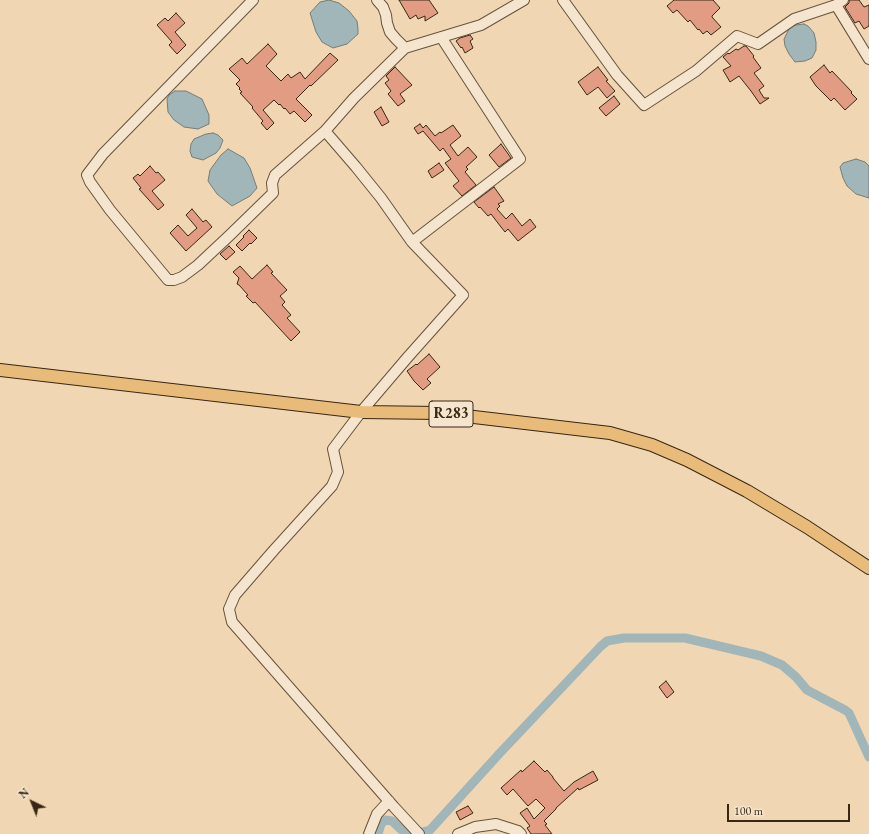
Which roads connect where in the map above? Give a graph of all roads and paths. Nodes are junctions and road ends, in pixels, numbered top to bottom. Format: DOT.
graph roads {
  1 [pos="253,0"];
  2 [pos="377,0"];
  3 [pos="524,0"];
  4 [pos="563,0"];
  5 [pos="840,2"];
  6 [pos="441,37"];
  7 [pos="405,48"];
  8 [pos="869,59"];
  9 [pos="325,131"];
  10 [pos="412,242"];
  11 [pos="0,370"];
  12 [pos="361,412"];
  13 [pos="869,568"];
  14 [pos="392,804"];
  15 [pos="369,834"];
  16 [pos="419,834"];
  17 [pos="458,834"];
  18 [pos="521,834"];
  1 -- 9 [label="street"];
  2 -- 7 [label="street"];
  3 -- 6 [label="street"];
  4 -- 5 [label="street"];
  5 -- 8 [label="street"];
  6 -- 7 [label="street"];
  6 -- 10 [label="street"];
  7 -- 9 [label="street"];
  9 -- 10 [label="street"];
  10 -- 12 [label="street"];
  11 -- 12 [label="main road, R283"];
  12 -- 13 [label="main road, R283"];
  12 -- 14 [label="street"];
  14 -- 15 [label="street"];
  14 -- 16 [label="street"];
  17 -- 18 [label="street"];
}
